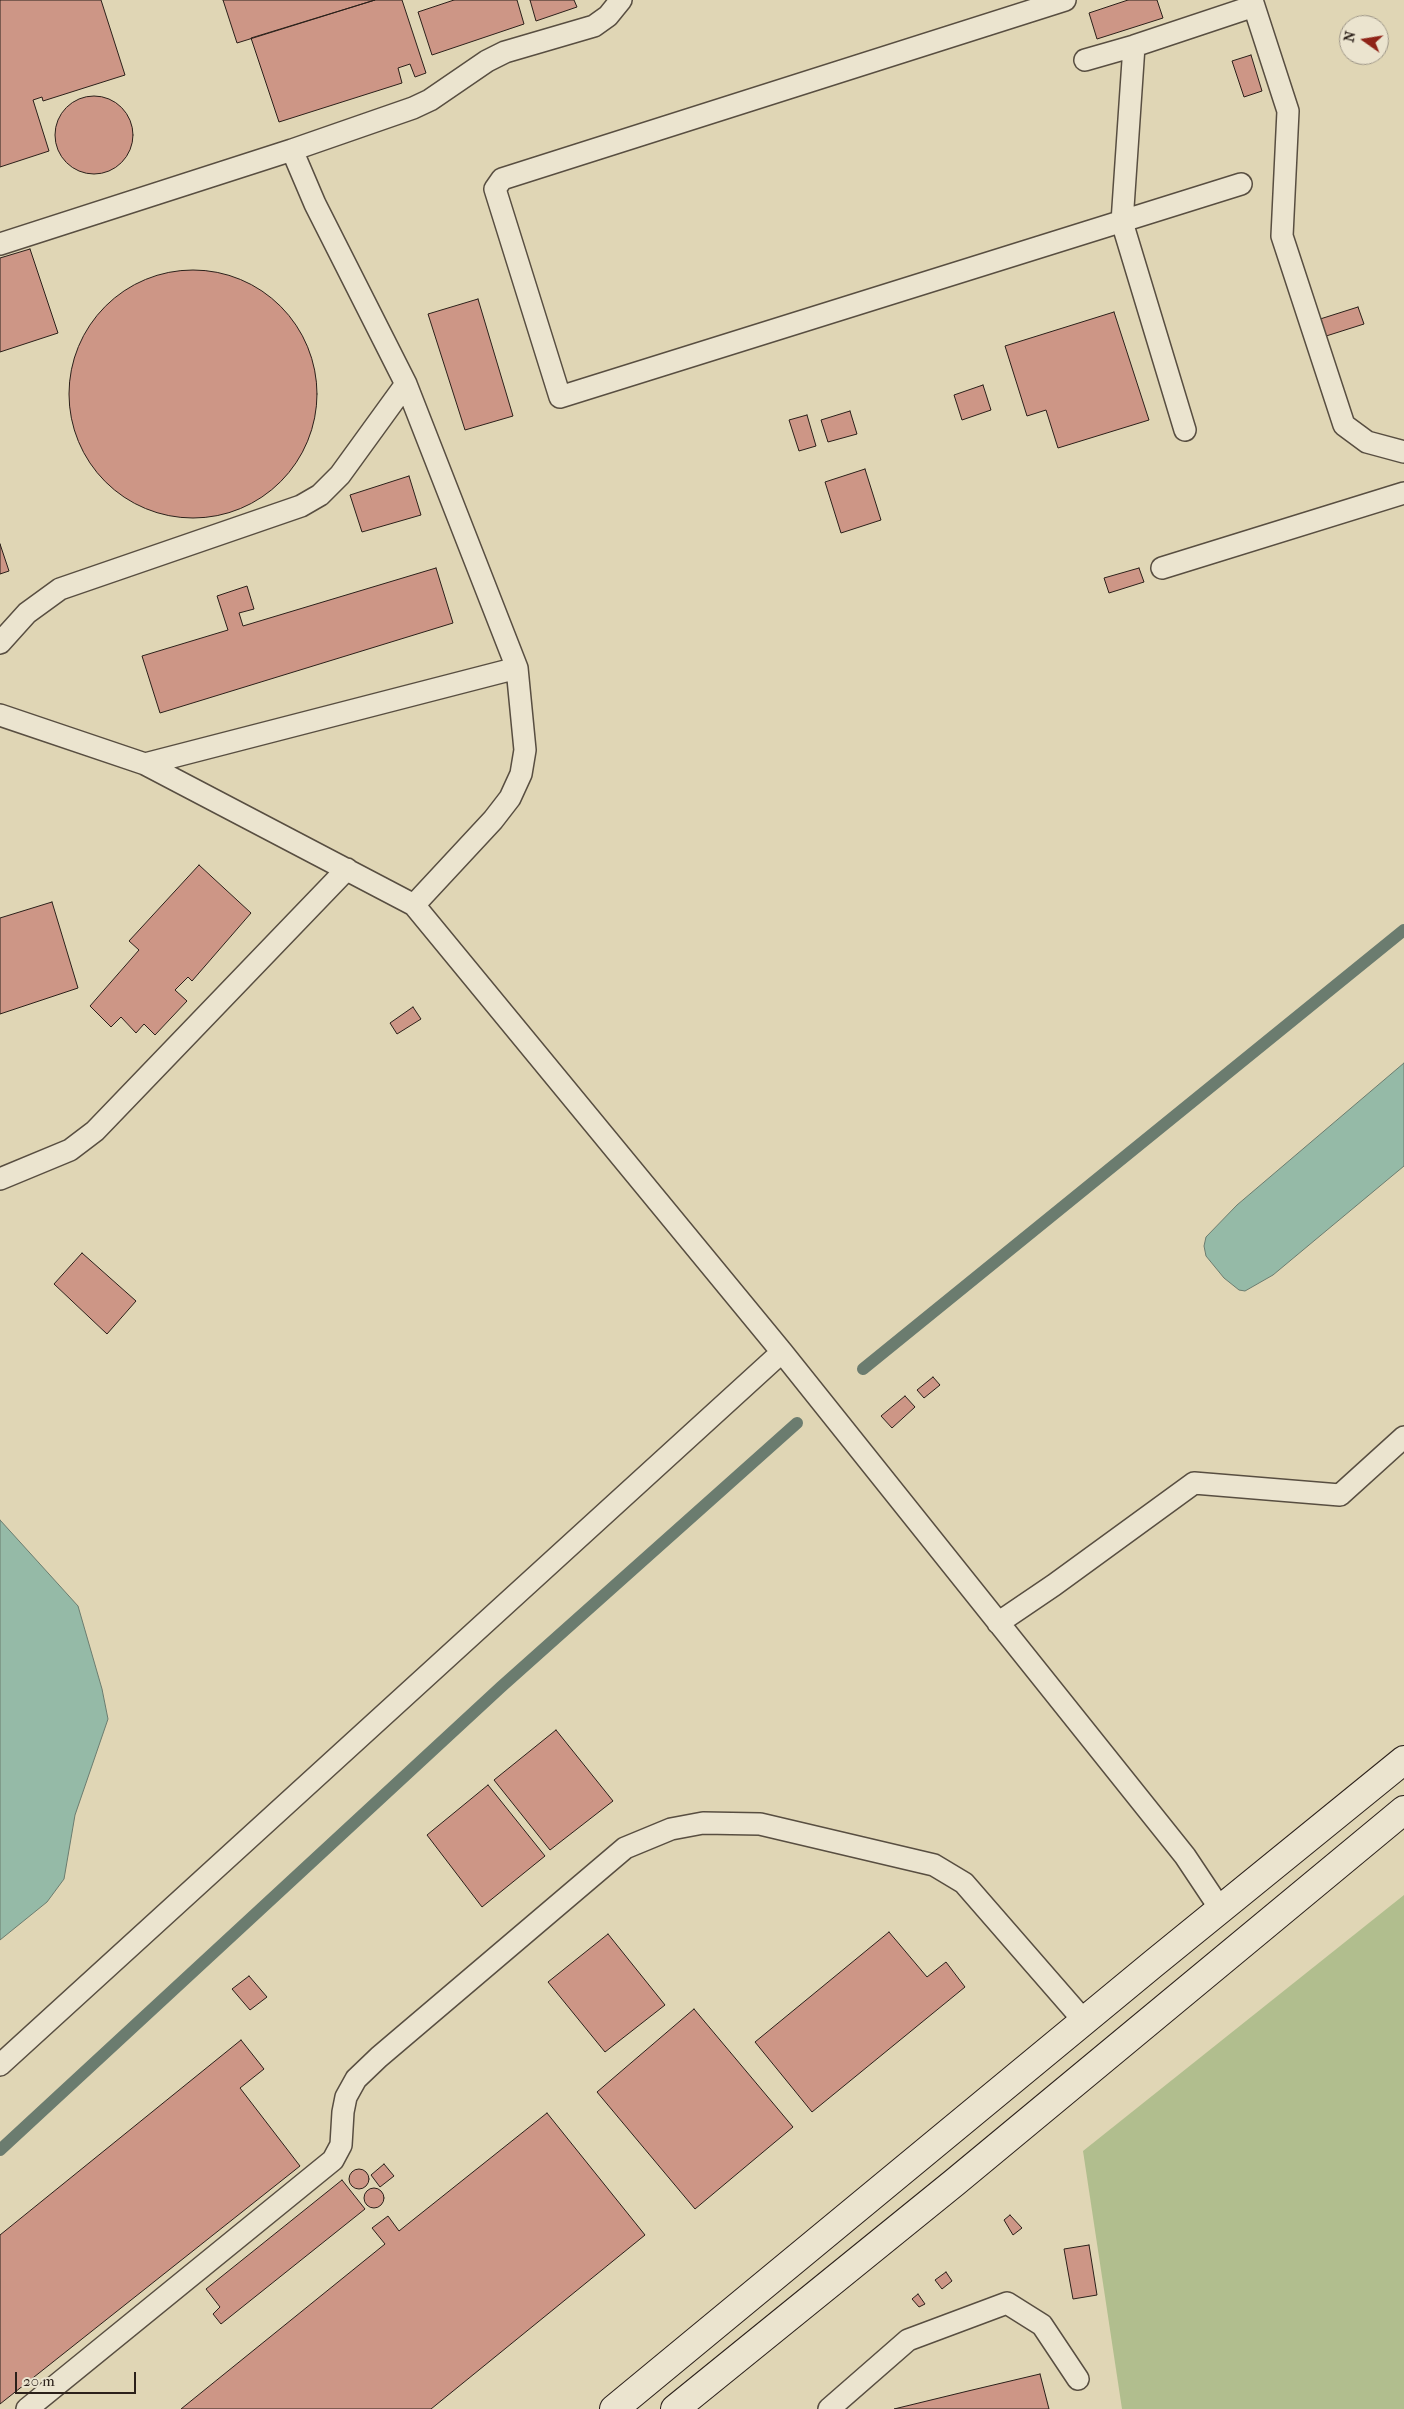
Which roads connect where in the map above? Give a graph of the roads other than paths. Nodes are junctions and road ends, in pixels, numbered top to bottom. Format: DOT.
graph roads {
  1 [pos="620,0"];
  2 [pos="1065,0"];
  3 [pos="1253,3"];
  4 [pos="1134,46"];
  5 [pos="1085,60"];
  6 [pos="292,150"];
  7 [pos="1241,184"];
  8 [pos="1122,222"];
  9 [pos="0,244"];
  10 [pos="406,384"];
  11 [pos="1185,430"];
  12 [pos="1404,452"];
  13 [pos="1404,492"];
  14 [pos="1162,568"];
  15 [pos="0,643"];
  16 [pos="517,668"];
  17 [pos="0,715"];
  18 [pos="145,764"];
  19 [pos="347,869"];
  20 [pos="414,905"];
  21 [pos="0,1180"];
  22 [pos="782,1352"];
  23 [pos="1404,1437"];
  24 [pos="998,1623"];
  25 [pos="1404,1760"];
  26 [pos="1404,1810"];
  27 [pos="1221,1910"];
  28 [pos="1085,2022"];
  29 [pos="0,2065"];
  30 [pos="1078,2379"];
  31 [pos="27,2409"];
  32 [pos="614,2409"];
  33 [pos="675,2409"];
  34 [pos="829,2409"];
  1 -- 6 [label="lane"];
  2 -- 8 [label="lane"];
  3 -- 4 [label="lane"];
  3 -- 12 [label="lane"];
  4 -- 5 [label="lane"];
  4 -- 8 [label="lane"];
  6 -- 9 [label="lane"];
  6 -- 10 [label="lane"];
  7 -- 8 [label="lane"];
  8 -- 11 [label="lane"];
  10 -- 15 [label="lane"];
  10 -- 16 [label="lane"];
  13 -- 14 [label="lane"];
  16 -- 18 [label="lane"];
  16 -- 20 [label="lane"];
  17 -- 18 [label="lane"];
  18 -- 19 [label="lane"];
  19 -- 20 [label="lane"];
  19 -- 21 [label="lane"];
  20 -- 22 [label="lane"];
  22 -- 24 [label="lane"];
  22 -- 29 [label="lane"];
  23 -- 24 [label="lane"];
  24 -- 27 [label="lane"];
  25 -- 27 [label="main road"];
  26 -- 33 [label="main road"];
  27 -- 28 [label="main road"];
  28 -- 31 [label="lane"];
  28 -- 32 [label="main road"];
  30 -- 34 [label="lane"];
}
